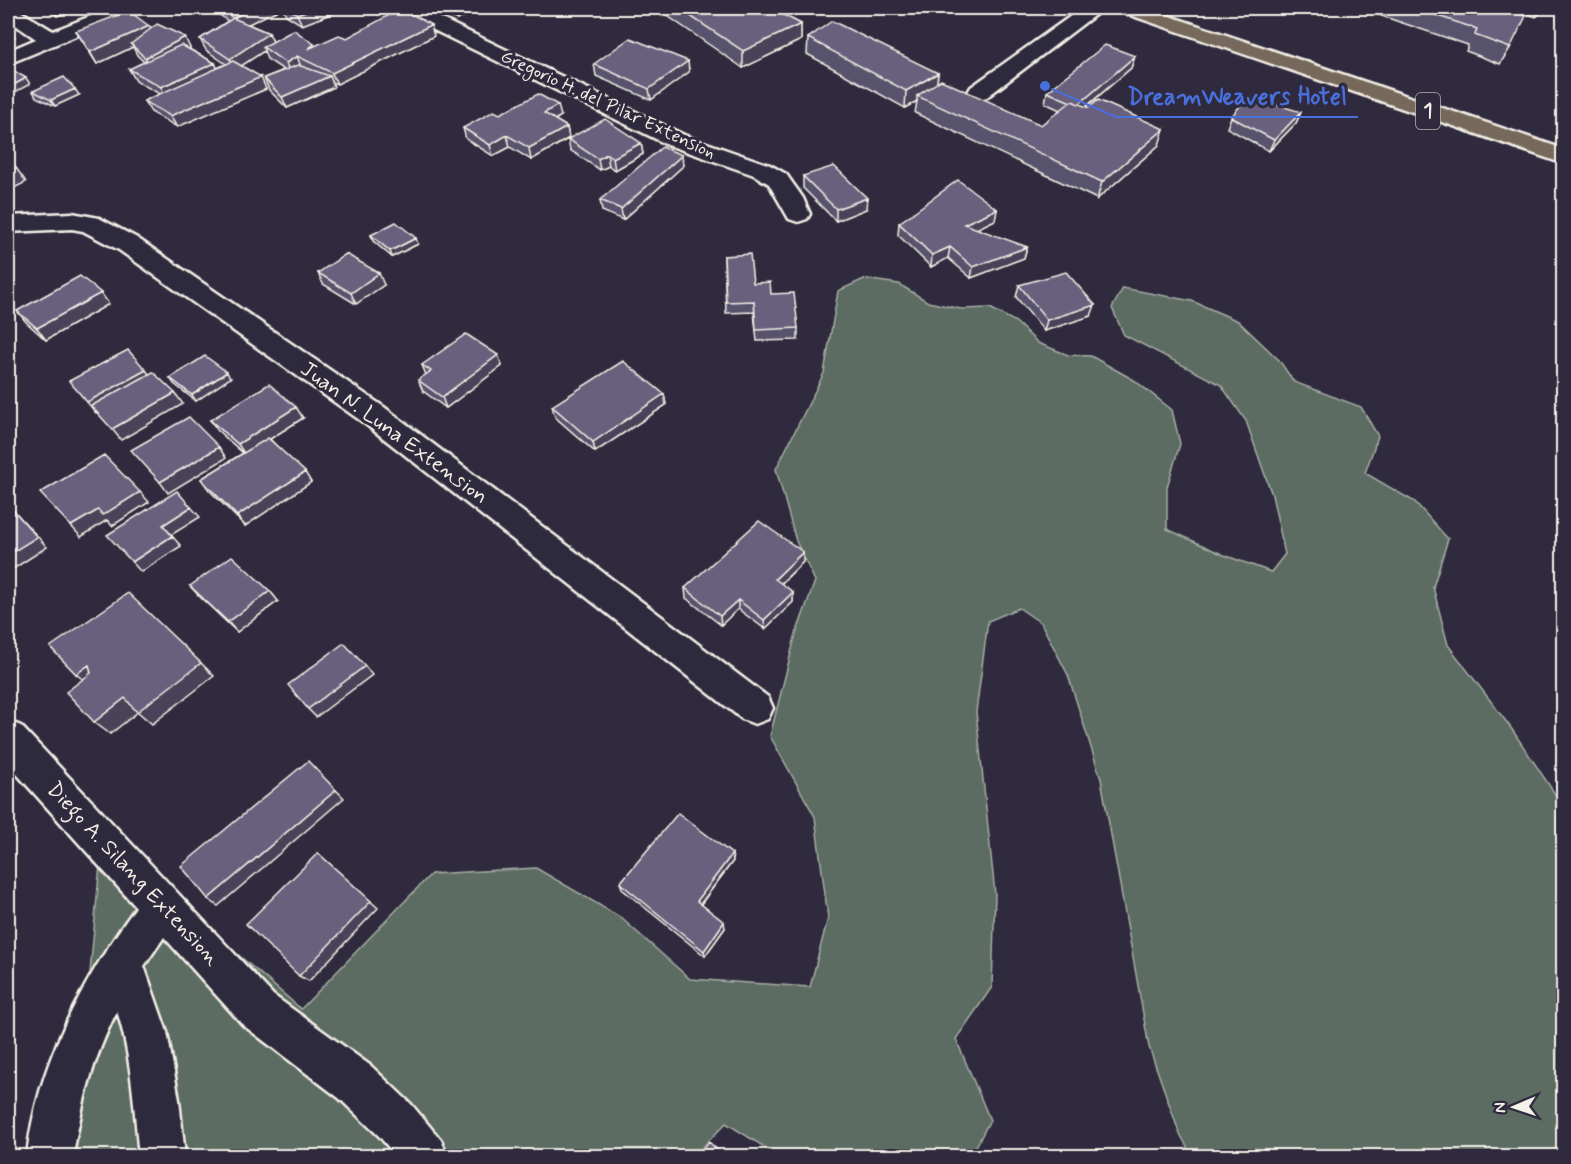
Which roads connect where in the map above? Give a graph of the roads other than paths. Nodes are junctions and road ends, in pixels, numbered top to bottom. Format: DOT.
graph roads {
  1 [pos="127,8"];
  2 [pos="404,8"];
  3 [pos="1094,8"];
  4 [pos="1128,8"];
  5 [pos="8,12"];
  6 [pos="51,39"];
  7 [pos="8,58"];
  8 [pos="979,92"];
  9 [pos="1563,157"];
  10 [pos="798,214"];
  11 [pos="8,224"];
  12 [pos="755,708"];
  13 [pos="8,738"];
  14 [pos="162,905"];
  15 [pos="122,961"];
  16 [pos="50,1156"];
  17 [pos="162,1156"];
  18 [pos="425,1156"];
  1 -- 6 [label="street"];
  2 -- 10 [label="street, Gregorio H. del Pilar Extension"];
  3 -- 8 [label="street"];
  4 -- 9 [label="highway, 1"];
  5 -- 6 [label="street"];
  6 -- 7 [label="street"];
  11 -- 12 [label="street, Juan N. Luna Extension"];
  13 -- 14 [label="street, Diego A. Silang Extension"];
  14 -- 15 [label="street"];
  14 -- 18 [label="street, Diego A. Silang Extension"];
  15 -- 16 [label="street"];
  15 -- 17 [label="street"];
}
